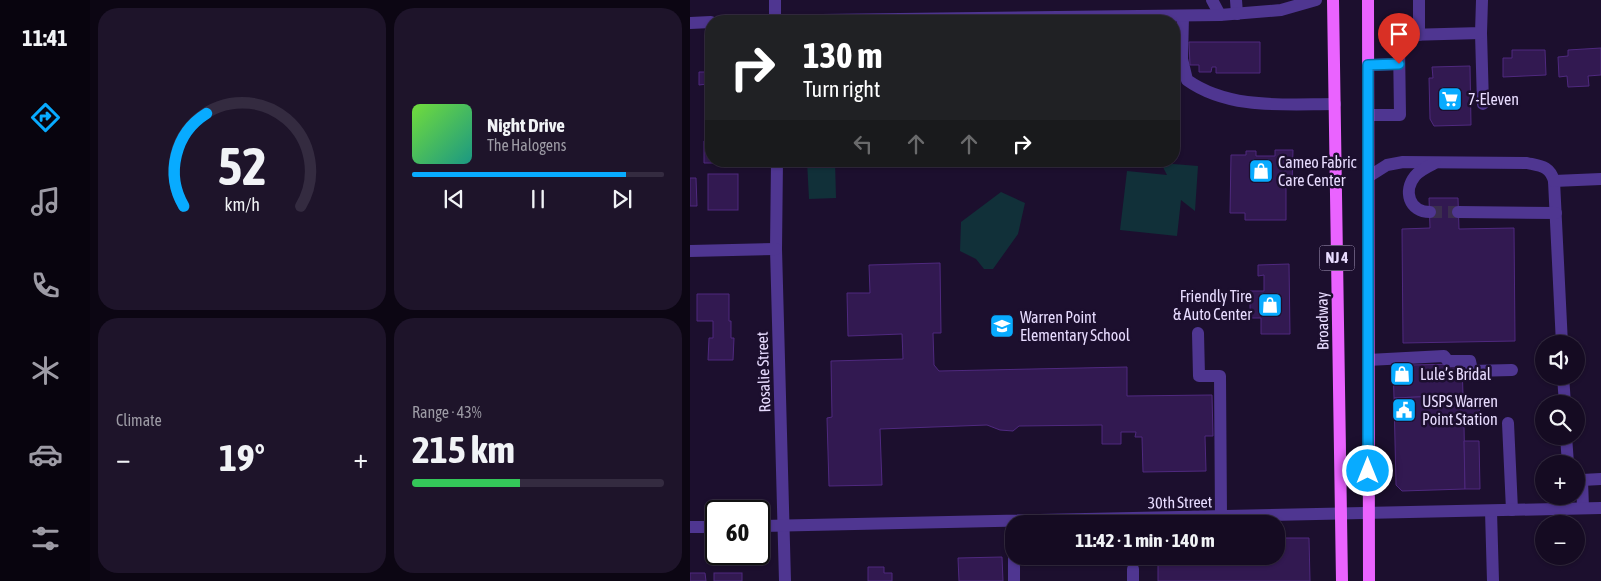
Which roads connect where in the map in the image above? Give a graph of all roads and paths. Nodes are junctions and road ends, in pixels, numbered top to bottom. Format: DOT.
graph roads {
  1 [pos="775,0"];
  2 [pos="1212,0"];
  3 [pos="1236,0"];
  4 [pos="1316,0"];
  5 [pos="1333,0"];
  6 [pos="1368,0"];
  7 [pos="1419,0"];
  8 [pos="1482,0"];
  9 [pos="1237,14"];
  10 [pos="775,15"];
  11 [pos="1220,15"];
  12 [pos="1180,16"];
  13 [pos="1183,16"];
  14 [pos="705,22"];
  15 [pos="690,23"];
  16 [pos="1481,33"];
  17 [pos="1419,35"];
  18 [pos="1399,64"];
  19 [pos="1368,65"];
  20 [pos="1335,104"];
  21 [pos="1483,104"];
  22 [pos="1368,114"];
  23 [pos="1439,162"];
  24 [pos="777,167"];
  25 [pos="1368,177"];
  26 [pos="1601,179"];
  27 [pos="1554,181"];
  28 [pos="1430,212"];
  29 [pos="1458,212"];
  30 [pos="1556,213"];
  31 [pos="776,249"];
  32 [pos="690,251"];
  33 [pos="1198,333"];
  34 [pos="1562,335"];
  35 [pos="1368,360"];
  36 [pos="1512,370"];
  37 [pos="1508,423"];
  38 [pos="1601,479"];
  39 [pos="1548,505"];
  40 [pos="1576,505"];
  41 [pos="1583,508"];
  42 [pos="1601,508"];
  43 [pos="1512,510"];
  44 [pos="1491,511"];
  45 [pos="1368,514"];
  46 [pos="1221,515"];
  47 [pos="1341,515"];
  48 [pos="1285,516"];
  49 [pos="770,526"];
  50 [pos="784,526"];
  51 [pos="1005,526"];
  52 [pos="690,527"];
  53 [pos="705,527"];
  54 [pos="1014,565"];
  55 [pos="785,581"];
  56 [pos="1014,581"];
  57 [pos="1342,581"];
  58 [pos="1369,581"];
  59 [pos="1493,581"];
  1 -- 10 [label="street"];
  2 -- 11 [label="street"];
  3 -- 9 [label="street"];
  4 -- 9 [label="street"];
  5 -- 20 [label="main road, Broadway / NJ 4"];
  6 -- 19 [label="main road, NJ 4"];
  7 -- 17 [label="street"];
  8 -- 16 [label="street"];
  9 -- 11 [label="street"];
  11 -- 13 [label="street"];
  12 -- 13 [label="street"];
  13 -- 20 [label="street"];
  14 -- 15 [label="street"];
  16 -- 17 [label="street"];
  16 -- 21 [label="street"];
  17 -- 18 [label="street"];
  18 -- 19 [label="street"];
  18 -- 22 [label="street"];
  19 -- 22 [label="main road, NJ 4"];
  20 -- 47 [label="main road, Broadway / NJ 4"];
  22 -- 25 [label="main road, NJ 4"];
  23 -- 25 [label="street"];
  23 -- 27 [label="street"];
  23 -- 28 [label="street"];
  24 -- 31 [label="street, Rosalie Street"];
  25 -- 35 [label="main road, NJ 4"];
  26 -- 27 [label="street"];
  27 -- 30 [label="street"];
  29 -- 30 [label="street"];
  30 -- 34 [label="street"];
  31 -- 32 [label="street"];
  31 -- 50 [label="street, Rosalie Street"];
  33 -- 46 [label="street"];
  35 -- 36 [label="street"];
  35 -- 45 [label="main road, NJ 4"];
  37 -- 43 [label="street"];
  38 -- 41 [label="street"];
  39 -- 43 [label="street, 30th Street"];
  40 -- 41 [label="street, 30th Street"];
  41 -- 42 [label="street, 30th Street"];
  43 -- 44 [label="street, 30th Street"];
  44 -- 45 [label="street, 30th Street"];
  44 -- 59 [label="street"];
  45 -- 47 [label="street, 30th Street"];
  45 -- 58 [label="main road, NJ 4"];
  47 -- 48 [label="street, 30th Street"];
  47 -- 57 [label="main road, Broadway / NJ 4"];
  49 -- 50 [label="street, 30th Street"];
  50 -- 51 [label="street, 30th Street"];
  50 -- 55 [label="street, Rosalie Street"];
  52 -- 53 [label="street"];
  54 -- 56 [label="street"];
}
